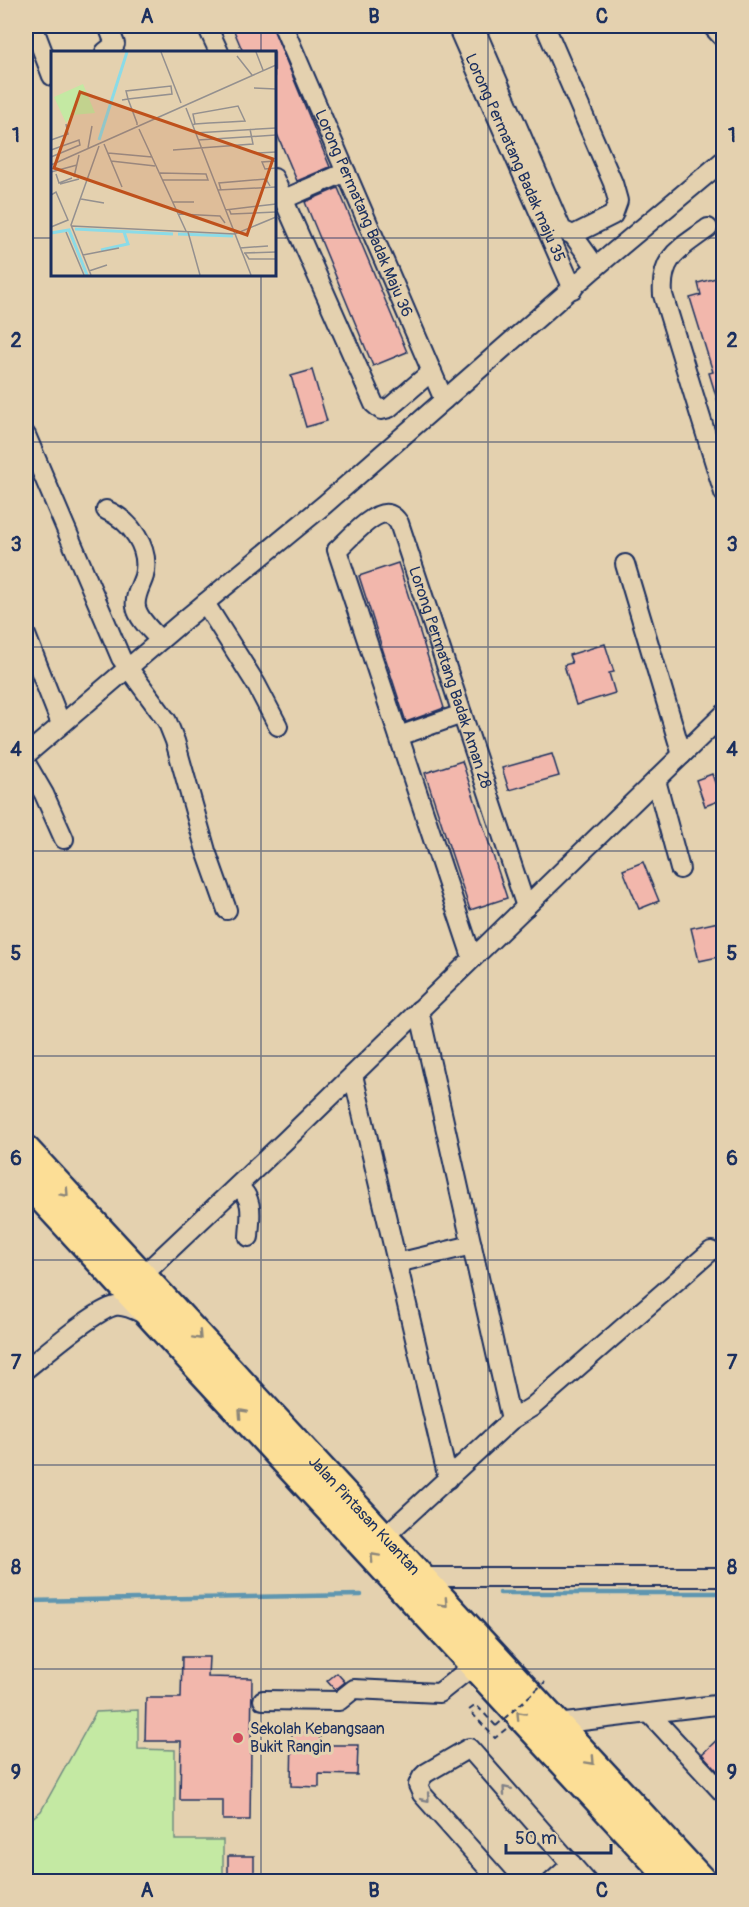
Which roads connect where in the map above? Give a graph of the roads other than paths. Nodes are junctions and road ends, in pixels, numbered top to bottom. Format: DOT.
graph roads {
  1 [pos="33,26"];
  2 [pos="108,26"];
  3 [pos="207,26"];
  4 [pos="283,26"];
  5 [pos="458,26"];
  6 [pos="474,26"];
  7 [pos="545,26"];
  8 [pos="712,26"];
  9 [pos="723,39"];
  10 [pos="110,48"];
  11 [pos="219,51"];
  12 [pos="51,73"];
  13 [pos="723,160"];
  14 [pos="346,172"];
  15 [pos="276,182"];
  16 [pos="284,199"];
  17 [pos="708,228"];
  18 [pos="573,235"];
  19 [pos="596,267"];
  20 [pos="573,289"];
  21 [pos="432,371"];
  22 [pos="444,400"];
  23 [pos="26,435"];
  24 [pos="723,493"];
  25 [pos="105,510"];
  26 [pos="625,564"];
  27 [pos="205,603"];
  28 [pos="26,635"];
  29 [pos="160,640"];
  30 [pos="127,668"];
  31 [pos="462,714"];
  32 [pos="723,714"];
  33 [pos="62,724"];
  34 [pos="278,726"];
  35 [pos="399,736"];
  36 [pos="681,755"];
  37 [pos="27,764"];
  38 [pos="656,780"];
  39 [pos="64,839"];
  40 [pos="680,869"];
  41 [pos="526,907"];
  42 [pos="227,910"];
  43 [pos="472,957"];
  44 [pos="419,1010"];
  45 [pos="353,1075"];
  46 [pos="26,1150"];
  47 [pos="26,1181"];
  48 [pos="238,1186"];
  49 [pos="249,1237"];
  50 [pos="472,1245"];
  51 [pos="711,1251"];
  52 [pos="101,1263"];
  53 [pos="397,1263"];
  54 [pos="142,1276"];
  55 [pos="100,1311"];
  56 [pos="154,1318"];
  57 [pos="26,1369"];
  58 [pos="511,1420"];
  59 [pos="448,1479"];
  60 [pos="384,1537"];
  61 [pos="421,1577"];
  62 [pos="723,1577"];
  63 [pos="474,1665"];
  64 [pos="263,1700"];
  65 [pos="723,1704"];
  66 [pos="651,1714"];
  67 [pos="556,1724"];
  68 [pos="723,1794"];
  69 [pos="572,1864"];
  70 [pos="500,1881"];
  71 [pos="552,1881"];
  72 [pos="587,1881"];
  73 [pos="674,1881"];
  74 [pos="703,1881"];
  1 -- 12 [label="street"];
  2 -- 10 [label="street"];
  3 -- 11 [label="street"];
  4 -- 14 [label="street, Lorong Permatang Badak Maju 36"];
  5 -- 20 [label="street, Lorong Permatang Badak maju 35"];
  6 -- 18 [label="street"];
  7 -- 18 [label="street"];
  8 -- 9 [label="street"];
  13 -- 19 [label="street"];
  14 -- 16 [label="street"];
  14 -- 21 [label="street, Lorong Permatang Badak Maju 36"];
  15 -- 16 [label="street"];
  16 -- 21 [label="street"];
  17 -- 24 [label="street"];
  18 -- 19 [label="street"];
  19 -- 20 [label="street"];
  20 -- 22 [label="street"];
  21 -- 22 [label="street, Lorong Permatang Badak Maju 36"];
  22 -- 27 [label="street"];
  23 -- 30 [label="street"];
  25 -- 29 [label="street"];
  26 -- 36 [label="street"];
  27 -- 29 [label="street"];
  27 -- 34 [label="street"];
  28 -- 33 [label="street"];
  29 -- 30 [label="street"];
  30 -- 33 [label="street"];
  30 -- 42 [label="street"];
  31 -- 35 [label="street"];
  31 -- 35 [label="street, Lorong Permatang Badak Aman 28"];
  31 -- 41 [label="street, Lorong Permatang Badak Aman 28"];
  32 -- 36 [label="street"];
  33 -- 37 [label="street"];
  35 -- 43 [label="street"];
  36 -- 38 [label="street"];
  37 -- 39 [label="street"];
  38 -- 40 [label="street"];
  38 -- 41 [label="street"];
  41 -- 43 [label="street"];
  43 -- 44 [label="street"];
  44 -- 45 [label="street"];
  44 -- 50 [label="street"];
  45 -- 48 [label="street"];
  45 -- 53 [label="street"];
  46 -- 54 [label="highway, Jalan Pintasan Kuantan, one-way"];
  47 -- 52 [label="highway, Jalan Pintasan Kuantan"];
  48 -- 49 [label="street"];
  48 -- 54 [label="street"];
  50 -- 53 [label="street"];
  50 -- 58 [label="street"];
  51 -- 58 [label="street"];
  52 -- 55 [label="street"];
  52 -- 56 [label="highway, Jalan Pintasan Kuantan"];
  53 -- 59 [label="street"];
  54 -- 60 [label="highway, Jalan Pintasan Kuantan, one-way"];
  55 -- 56 [label="street"];
  55 -- 57 [label="street"];
  63 -- 56 [label="highway, Jalan Pintasan Kuantan, one-way"];
  58 -- 59 [label="street"];
  59 -- 60 [label="street"];
  60 -- 61 [label="highway, Jalan Pintasan Kuantan"];
  61 -- 62 [label="street"];
  61 -- 67 [label="highway, Jalan Pintasan Kuantan, one-way"];
  63 -- 64 [label="street"];
  73 -- 63 [label="highway, Jalan Pintasan Kuantan, one-way"];
  65 -- 66 [label="street"];
  66 -- 67 [label="street"];
  66 -- 68 [label="street"];
  67 -- 74 [label="highway, Jalan Pintasan Kuantan, one-way"];
  69 -- 70 [label="street, one-way"];
  69 -- 71 [label="street"];
  69 -- 72 [label="street"];
}
